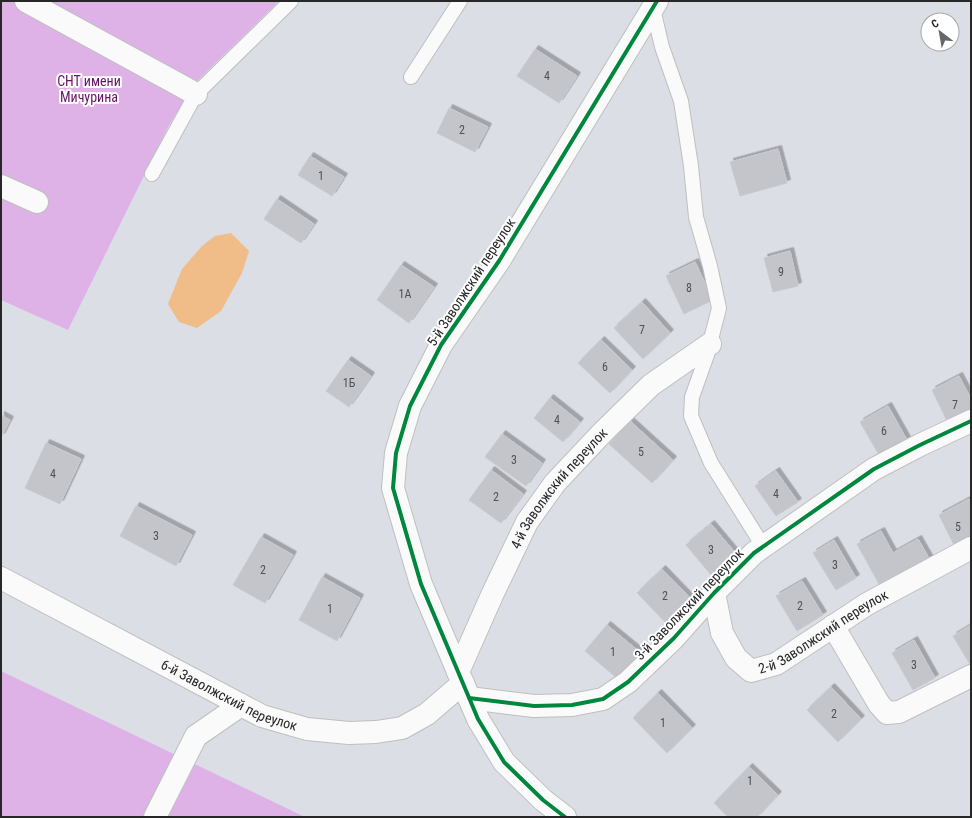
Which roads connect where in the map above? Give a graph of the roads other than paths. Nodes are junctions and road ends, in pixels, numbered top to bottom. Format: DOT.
graph roads {
  1 [pos="26,1"];
  2 [pos="291,1"];
  3 [pos="460,1"];
  4 [pos="655,5"];
  5 [pos="411,77"];
  6 [pos="196,94"];
  7 [pos="152,174"];
  8 [pos="1,186"];
  9 [pos="37,202"];
  10 [pos="710,344"];
  11 [pos="971,421"];
  12 [pos="763,546"];
  13 [pos="971,548"];
  14 [pos="1,578"];
  15 [pos="714,593"];
  16 [pos="833,626"];
  17 [pos="971,676"];
  18 [pos="464,684"];
  19 [pos="241,705"];
  20 [pos="155,817"];
  21 [pos="565,817"];
  1 -- 6 [label="street"];
  2 -- 6 [label="lane"];
  3 -- 5 [label="lane"];
  4 -- 10 [label="lane"];
  4 -- 18 [label="street, 5-й Заволжский переулок"];
  6 -- 7 [label="lane"];
  8 -- 9 [label="street"];
  10 -- 12 [label="lane"];
  10 -- 18 [label="street, 4-й Заволжский переулок"];
  11 -- 12 [label="street, 3-й Заволжский переулок"];
  12 -- 15 [label="street, 3-й Заволжский переулок"];
  13 -- 16 [label="street, 2-й Заволжский переулок"];
  14 -- 19 [label="street, 6-й Заволжский переулок"];
  15 -- 16 [label="street, 2-й Заволжский переулок"];
  15 -- 18 [label="street, 3-й Заволжский переулок"];
  16 -- 17 [label="street"];
  18 -- 19 [label="street, 6-й Заволжский переулок"];
  18 -- 21 [label="street, 5-й Заволжский переулок"];
  19 -- 20 [label="street"];
}
